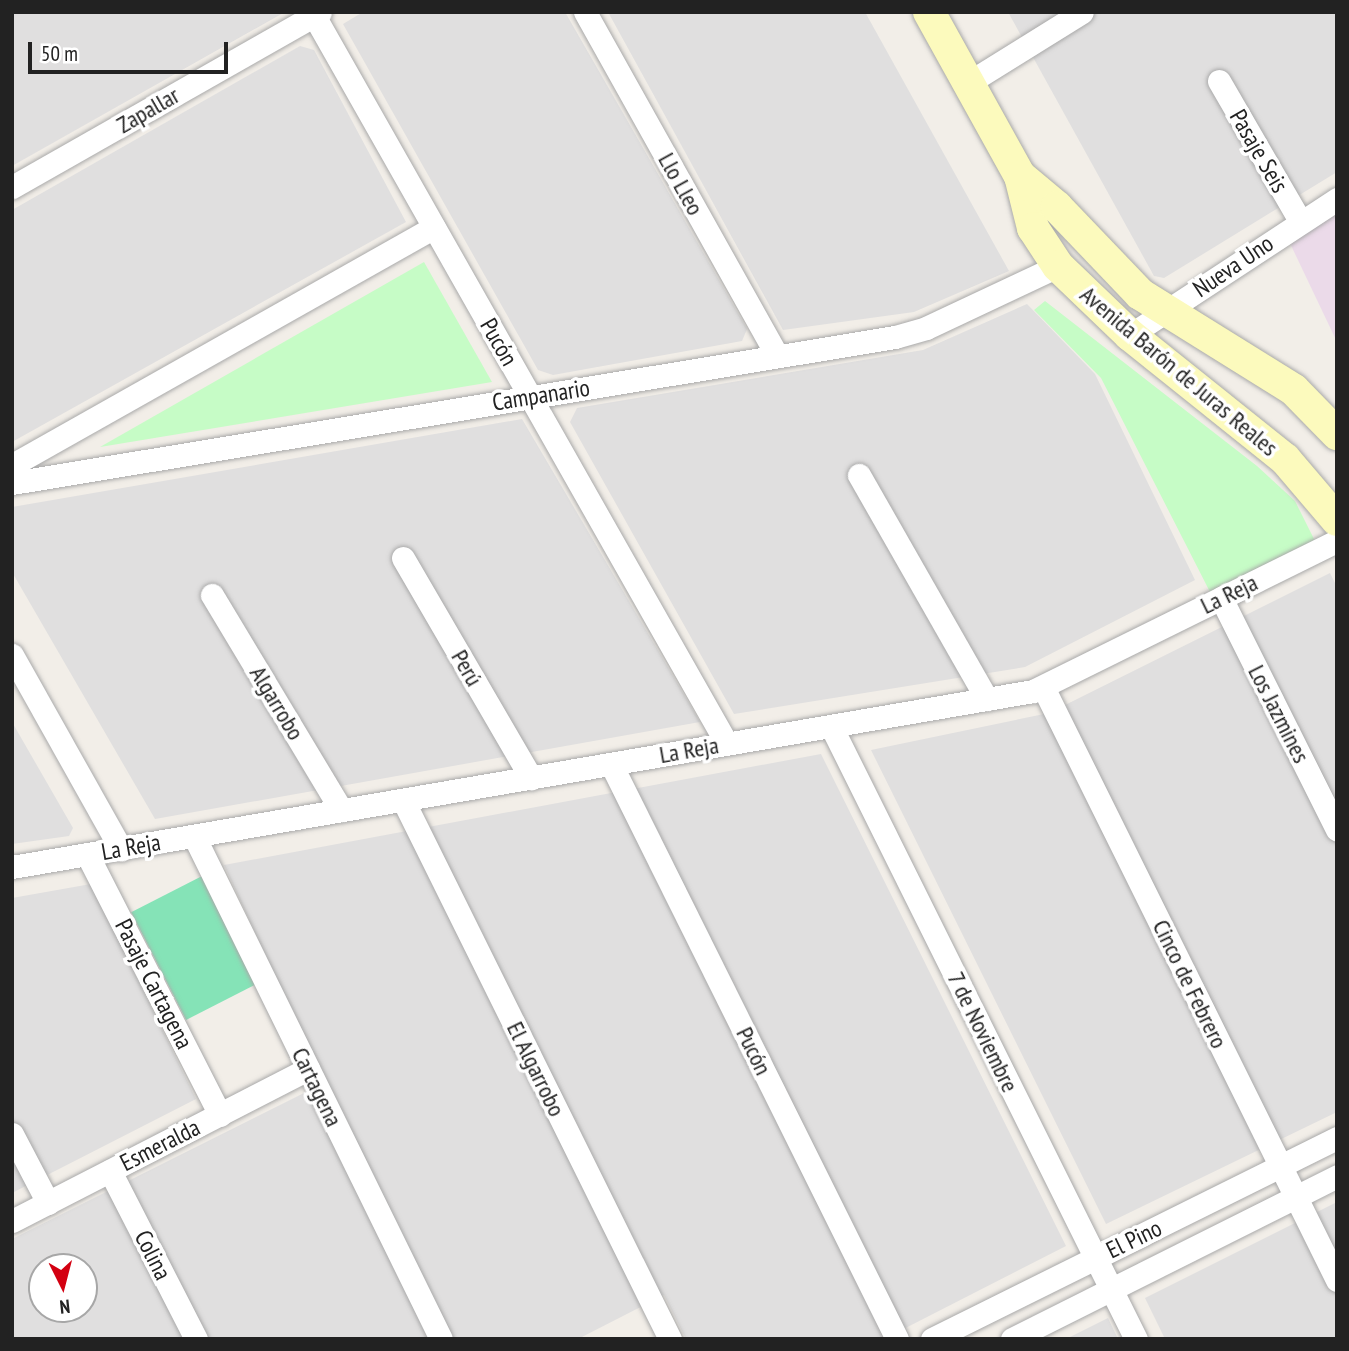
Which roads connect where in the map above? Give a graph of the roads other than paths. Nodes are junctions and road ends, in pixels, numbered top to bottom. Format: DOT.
graph roads {
  1 [pos="585,12"];
  2 [pos="929,12"];
  3 [pos="1082,12"];
  4 [pos="316,13"];
  5 [pos="1219,81"];
  6 [pos="968,83"];
  7 [pos="1020,176"];
  8 [pos="12,187"];
  9 [pos="1337,199"];
  10 [pos="1300,221"];
  11 [pos="435,227"];
  12 [pos="1058,266"];
  13 [pos="1165,312"];
  14 [pos="1130,335"];
  15 [pos="777,356"];
  16 [pos="530,396"];
  17 [pos="1337,434"];
  18 [pos="12,465"];
  19 [pos="859,475"];
  20 [pos="12,483"];
  21 [pos="1337,520"];
  22 [pos="1337,541"];
  23 [pos="403,558"];
  24 [pos="212,595"];
  25 [pos="1221,598"];
  26 [pos="12,655"];
  27 [pos="1042,687"];
  28 [pos="987,699"];
  29 [pos="831,726"];
  30 [pos="727,744"];
  31 [pos="611,764"];
  32 [pos="531,778"];
  33 [pos="403,800"];
  34 [pos="341,810"];
  35 [pos="1337,830"];
  36 [pos="194,836"];
  37 [pos="121,849"];
  38 [pos="87,854"];
  39 [pos="12,867"];
  40 [pos="308,1069"];
  41 [pos="220,1115"];
  42 [pos="12,1134"];
  43 [pos="1337,1138"];
  44 [pos="1280,1166"];
  45 [pos="110,1171"];
  46 [pos="1337,1176"];
  47 [pos="1295,1197"];
  48 [pos="48,1202"];
  49 [pos="12,1221"];
  50 [pos="1096,1258"];
  51 [pos="1337,1280"];
  52 [pos="1111,1289"];
  53 [pos="196,1339"];
  54 [pos="441,1339"];
  55 [pos="670,1339"];
  56 [pos="897,1339"];
  57 [pos="932,1339"];
  58 [pos="1012,1339"];
  59 [pos="1136,1339"];
  1 -- 15 [label="street, Llo Lleo"];
  2 -- 6 [label="street, Avenida Barón de Juras Reales"];
  3 -- 6 [label="street"];
  4 -- 8 [label="street, Zapallar"];
  4 -- 11 [label="street, Pucón"];
  5 -- 10 [label="street, Pasaje Seis"];
  6 -- 7 [label="street, Avenida Barón de Juras Reales"];
  7 -- 12 [label="street, Avenida Barón de Juras Reales"];
  7 -- 13 [label="street, Avenida Barón de Juras Reales"];
  9 -- 10 [label="street, Nueva Uno"];
  10 -- 13 [label="street, Nueva Uno"];
  11 -- 16 [label="street, Pucón"];
  11 -- 18 [label="street"];
  12 -- 14 [label="street, Avenida Barón de Juras Reales"];
  12 -- 15 [label="street, Campanario"];
  13 -- 14 [label="street, Nueva Uno"];
  13 -- 17 [label="street, Avenida Barón de Juras Reales"];
  14 -- 21 [label="street, Avenida Barón de Juras Reales"];
  15 -- 16 [label="street, Campanario"];
  16 -- 20 [label="street, Campanario"];
  16 -- 30 [label="street, Pucón"];
  19 -- 28 [label="street"];
  22 -- 25 [label="street, La Reja"];
  23 -- 32 [label="street, Perú"];
  24 -- 34 [label="street, Algarrobo"];
  25 -- 27 [label="street, La Reja"];
  25 -- 35 [label="street, Los Jazmines"];
  26 -- 37 [label="street"];
  27 -- 28 [label="street, La Reja"];
  27 -- 44 [label="street, Cinco de Febrero"];
  28 -- 29 [label="street, La Reja"];
  29 -- 30 [label="street, La Reja"];
  29 -- 50 [label="street, 7 de Noviembre"];
  30 -- 31 [label="street, La Reja"];
  31 -- 32 [label="street, La Reja"];
  31 -- 56 [label="street, Pucón"];
  32 -- 33 [label="street, La Reja"];
  33 -- 34 [label="street, La Reja"];
  33 -- 55 [label="street, El Algarrobo"];
  34 -- 36 [label="street, La Reja"];
  36 -- 37 [label="street, La Reja"];
  36 -- 40 [label="street, Cartagena"];
  37 -- 38 [label="street, La Reja"];
  38 -- 39 [label="street, La Reja"];
  38 -- 41 [label="street, Pasaje Cartagena"];
  40 -- 41 [label="street, Esmeralda"];
  40 -- 54 [label="street, Cartagena"];
  41 -- 45 [label="street, Esmeralda"];
  42 -- 48 [label="street"];
  43 -- 44 [label="street, El Pino"];
  44 -- 47 [label="street, Cinco de Febrero"];
  44 -- 50 [label="street, El Pino"];
  45 -- 48 [label="street, Esmeralda"];
  45 -- 53 [label="street, Colina"];
  46 -- 47 [label="street, El Pino"];
  47 -- 51 [label="street, Cinco de Febrero"];
  47 -- 52 [label="street, El Pino"];
  48 -- 49 [label="street, Esmeralda"];
  50 -- 52 [label="street, 7 de Noviembre"];
  50 -- 57 [label="street, El Pino"];
  52 -- 58 [label="street, El Pino"];
  52 -- 59 [label="street, 7 de Noviembre"];
}
